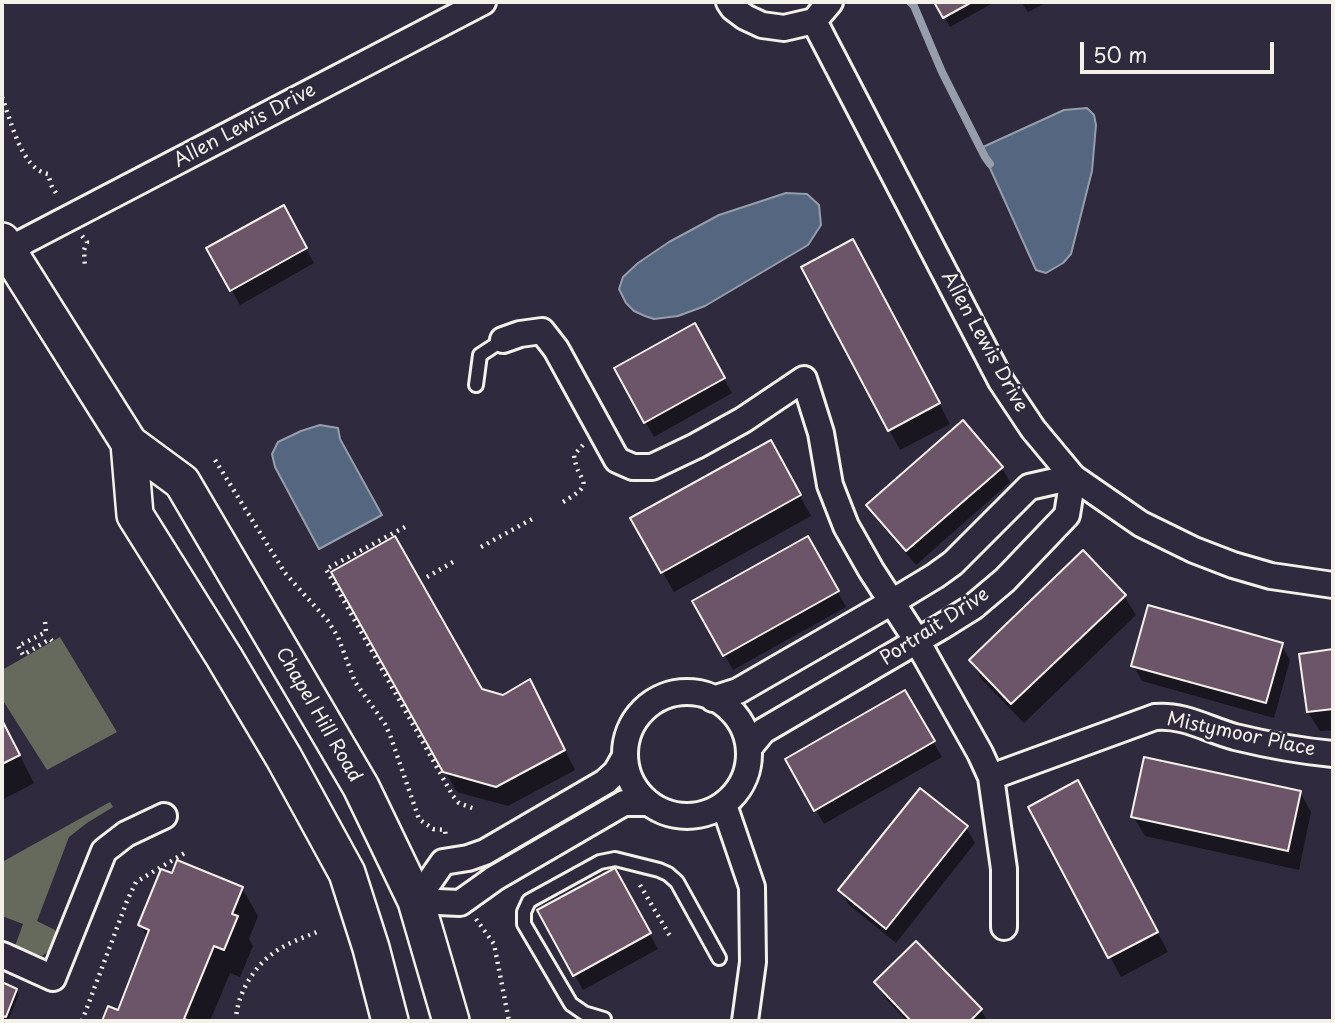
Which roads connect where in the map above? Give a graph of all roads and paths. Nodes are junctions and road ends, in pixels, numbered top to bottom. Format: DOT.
graph roads {
  1 [pos="484,2"];
  2 [pos="729,2"];
  3 [pos="830,2"];
  4 [pos="814,20"];
  5 [pos="2,97"];
  6 [pos="52,187"];
  7 [pos="83,238"];
  8 [pos="4,248"];
  9 [pos="85,267"];
  10 [pos="503,340"];
  11 [pos="476,385"];
  12 [pos="592,441"];
  13 [pos="129,443"];
  14 [pos="215,460"];
  15 [pos="1073,477"];
  16 [pos="563,502"];
  17 [pos="534,517"];
  18 [pos="405,527"];
  19 [pos="481,547"];
  20 [pos="453,562"];
  21 [pos="427,577"];
  22 [pos="1333,585"];
  23 [pos="46,622"];
  24 [pos="905,622"];
  25 [pos="46,632"];
  26 [pos="713,699"];
  27 [pos="749,748"];
  28 [pos="1333,754"];
  29 [pos="624,758"];
  30 [pos="991,777"];
  31 [pos="648,803"];
  32 [pos="724,805"];
  33 [pos="475,809"];
  34 [pos="164,816"];
  35 [pos="448,845"];
  36 [pos="188,851"];
  37 [pos="635,876"];
  38 [pos="416,901"];
  39 [pos="476,919"];
  40 [pos="1004,927"];
  41 [pos="317,932"];
  42 [pos="670,936"];
  43 [pos="2,955"];
  44 [pos="719,958"];
  45 [pos="604,1019"];
  46 [pos="82,1021"];
  47 [pos="236,1021"];
  48 [pos="390,1021"];
  49 [pos="451,1021"];
  50 [pos="509,1021"];
  51 [pos="745,1021"];
  1 -- 8 [label="street, Allen Lewis Drive"];
  2 -- 4 [label="street"];
  3 -- 4 [label="street"];
  4 -- 15 [label="street, Allen Lewis Drive"];
  5 -- 6 [label="path"];
  7 -- 9 [label="path"];
  8 -- 13 [label="main road, Chapel Hill Road"];
  10 -- 11 [label="lane"];
  10 -- 24 [label="street"];
  12 -- 16 [label="path"];
  13 -- 38 [label="main road, Chapel Hill Road"];
  13 -- 48 [label="main road, Chapel Hill Road"];
  14 -- 35 [label="path"];
  15 -- 22 [label="street, Allen Lewis Drive"];
  15 -- 24 [label="street, Portrait Drive"];
  15 -- 24 [label="street, Portrait Drive"];
  17 -- 19 [label="path"];
  18 -- 33 [label="path"];
  20 -- 21 [label="path"];
  23 -- 25 [label="path"];
  24 -- 26 [label="street, Portrait Drive"];
  24 -- 27 [label="street, Portrait Drive"];
  24 -- 30 [label="street"];
  25 -- 25 [label="path"];
  26 -- 27 [label="street"];
  26 -- 29 [label="street"];
  27 -- 32 [label="street"];
  28 -- 30 [label="street, Mistymoor Place"];
  29 -- 31 [label="street"];
  29 -- 38 [label="street"];
  30 -- 40 [label="street"];
  31 -- 32 [label="street"];
  31 -- 38 [label="street"];
  32 -- 51 [label="street"];
  34 -- 43 [label="street"];
  36 -- 46 [label="path"];
  37 -- 42 [label="path"];
  38 -- 49 [label="main road, Chapel Hill Road"];
  39 -- 50 [label="path"];
  41 -- 47 [label="path"];
  44 -- 45 [label="lane"];
}
